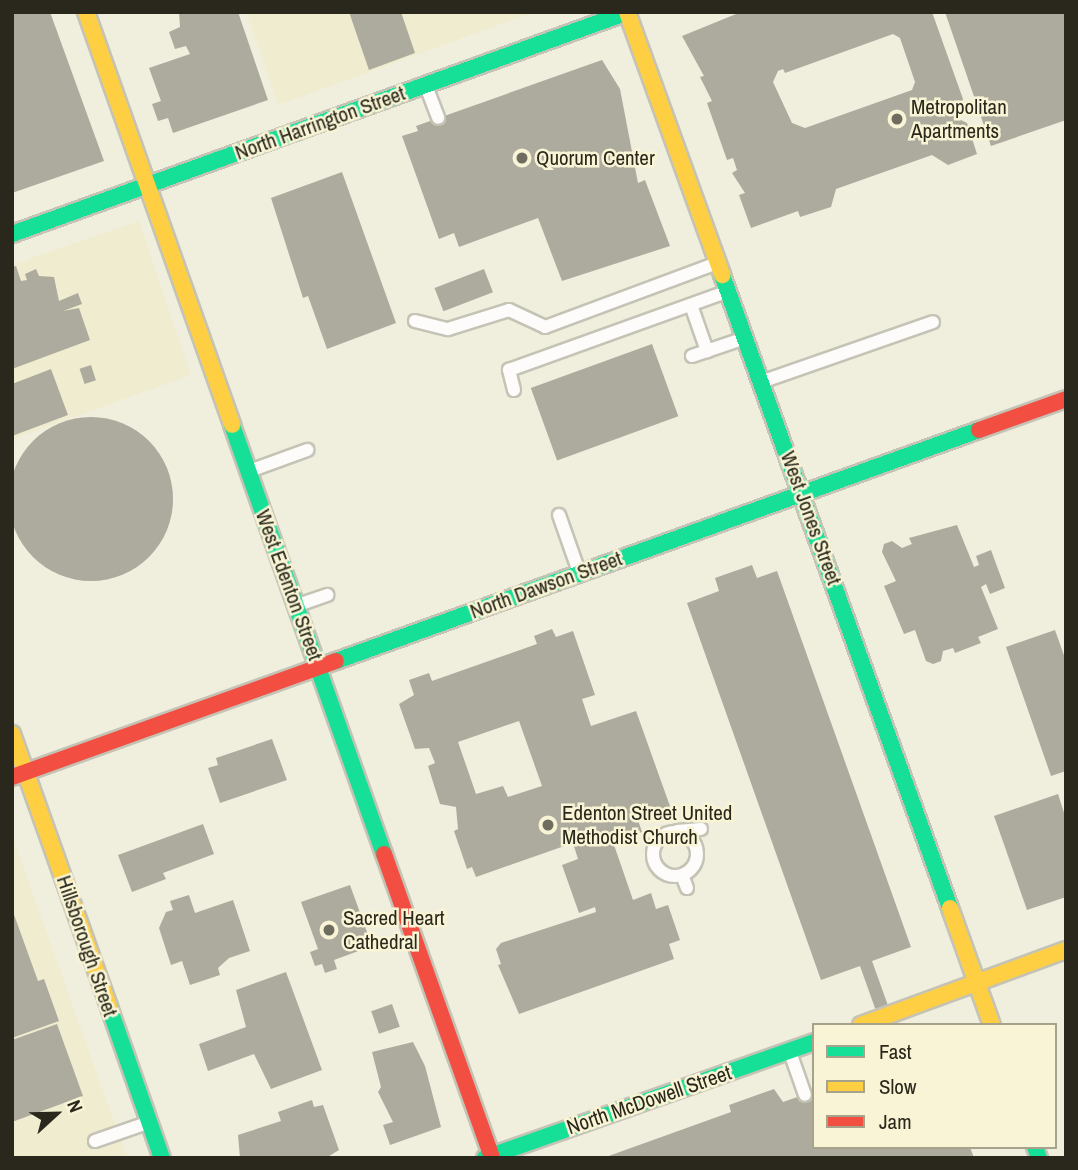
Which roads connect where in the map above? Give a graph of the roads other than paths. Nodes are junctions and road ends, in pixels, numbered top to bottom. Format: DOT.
graph roads {
  1 [pos="86,12"];
  2 [pos="628,12"];
  3 [pos="426,85"];
  4 [pos="438,118"];
  5 [pos="148,185"];
  6 [pos="12,234"];
  7 [pos="718,262"];
  8 [pos="729,291"];
  9 [pos="691,305"];
  10 [pos="415,321"];
  11 [pos="933,322"];
  12 [pos="745,338"];
  13 [pos="707,351"];
  14 [pos="692,356"];
  15 [pos="761,382"];
  16 [pos="514,390"];
  17 [pos="1066,400"];
  18 [pos="307,450"];
  19 [pos="248,472"];
  20 [pos="802,493"];
  21 [pos="559,515"];
  22 [pos="579,573"];
  23 [pos="327,595"];
  24 [pos="296,606"];
  25 [pos="319,667"];
  26 [pos="12,734"];
  27 [pos="19,774"];
  28 [pos="701,829"];
  29 [pos="676,831"];
  30 [pos="682,875"];
  31 [pos="687,888"];
  32 [pos="1066,950"];
  33 [pos="978,984"];
  34 [pos="867,1023"];
  35 [pos="991,1023"];
  36 [pos="812,1043"];
  37 [pos="789,1050"];
  38 [pos="805,1095"];
  39 [pos="150,1122"];
  40 [pos="94,1140"];
  41 [pos="490,1157"];
  42 [pos="162,1158"];
  1 -- 5 [label="main road, West Edenton Street"];
  2 -- 3 [label="main road, North Harrington Street"];
  2 -- 7 [label="main road, West Jones Street"];
  3 -- 4 [label="lane"];
  3 -- 5 [label="main road, North Harrington Street"];
  5 -- 6 [label="main road, North Harrington Street"];
  5 -- 19 [label="main road, West Edenton Street"];
  7 -- 8 [label="main road, West Jones Street"];
  7 -- 10 [label="lane"];
  8 -- 9 [label="lane"];
  8 -- 12 [label="main road, West Jones Street"];
  9 -- 13 [label="lane"];
  9 -- 16 [label="lane"];
  11 -- 15 [label="lane"];
  12 -- 13 [label="lane"];
  12 -- 15 [label="main road, West Jones Street"];
  13 -- 14 [label="lane"];
  15 -- 20 [label="main road, West Jones Street"];
  17 -- 20 [label="main road, North Dawson Street"];
  18 -- 19 [label="lane"];
  19 -- 24 [label="main road, West Edenton Street"];
  20 -- 22 [label="main road, North Dawson Street"];
  20 -- 33 [label="main road, West Jones Street"];
  21 -- 22 [label="lane"];
  22 -- 25 [label="main road, North Dawson Street"];
  23 -- 24 [label="lane"];
  24 -- 25 [label="main road, West Edenton Street"];
  25 -- 27 [label="main road, North Dawson Street"];
  25 -- 41 [label="main road, West Edenton Street"];
  26 -- 27 [label="main road, Hillsborough Street"];
  27 -- 39 [label="main road, Hillsborough Street"];
  28 -- 29 [label="lane"];
  29 -- 30 [label="lane"];
  29 -- 30 [label="lane"];
  30 -- 31 [label="lane"];
  32 -- 33 [label="main road"];
  33 -- 34 [label="main road"];
  33 -- 35 [label="main road, West Jones Street"];
  36 -- 37 [label="main road, North McDowell Street"];
  37 -- 38 [label="lane"];
  37 -- 41 [label="main road, North McDowell Street"];
  39 -- 40 [label="lane"];
  39 -- 42 [label="main road, Hillsborough Street"];
}
